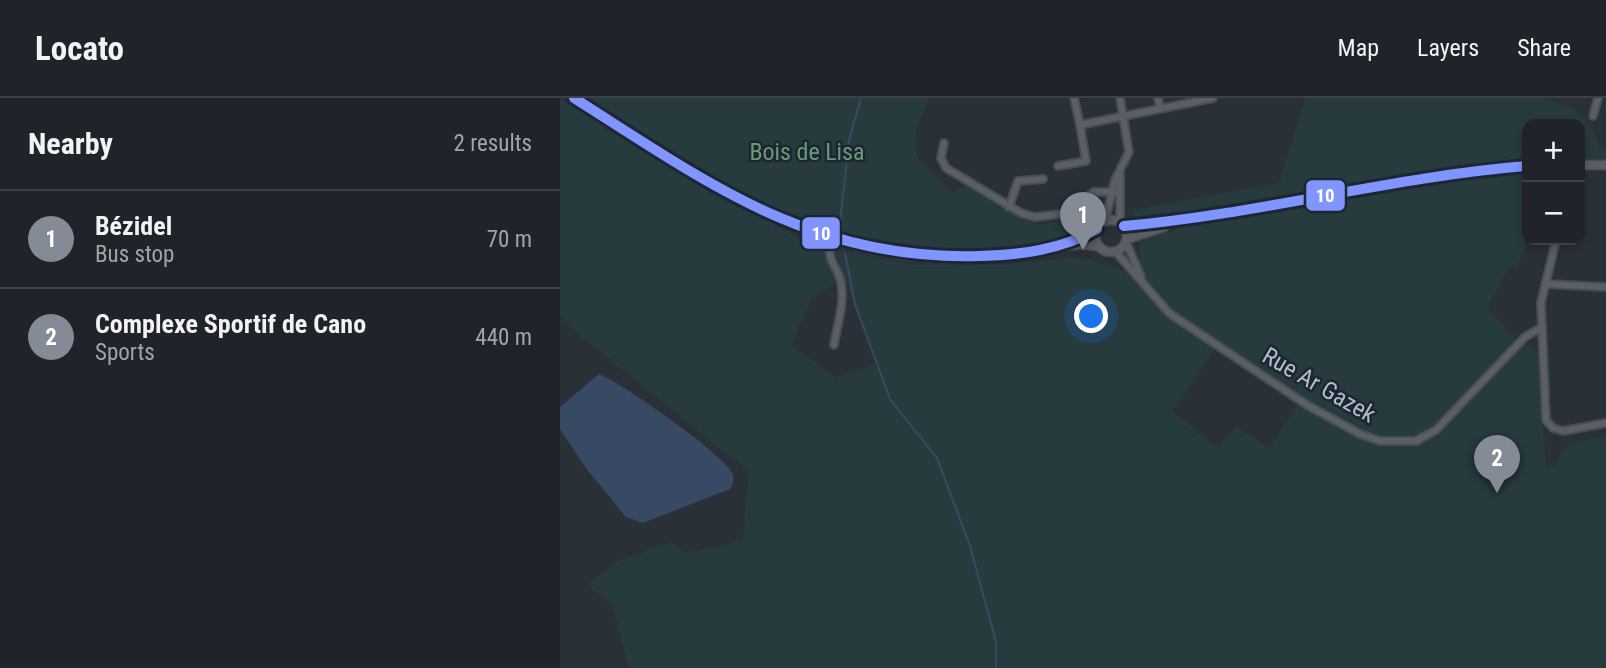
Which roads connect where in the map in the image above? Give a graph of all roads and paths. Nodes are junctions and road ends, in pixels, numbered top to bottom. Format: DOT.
graph roads {
  1 [pos="574,98"];
  2 [pos="1074,98"];
  3 [pos="1120,98"];
  4 [pos="1158,98"];
  5 [pos="1213,98"];
  6 [pos="1589,98"];
  7 [pos="1598,99"];
  8 [pos="1160,109"];
  9 [pos="1594,116"];
  10 [pos="1125,117"];
  11 [pos="1080,125"];
  12 [pos="944,143"];
  13 [pos="1585,165"];
  14 [pos="1606,165"];
  15 [pos="1058,166"];
  16 [pos="1522,166"];
  17 [pos="1043,179"];
  18 [pos="1115,192"];
  19 [pos="1009,207"];
  20 [pos="1105,221"];
  21 [pos="1176,223"];
  22 [pos="1122,224"];
  23 [pos="1097,229"];
  24 [pos="831,240"];
  25 [pos="1126,241"];
  26 [pos="1555,245"];
  27 [pos="1052,247"];
  28 [pos="1100,247"];
  29 [pos="1115,251"];
  30 [pos="1545,284"];
  31 [pos="1145,285"];
  32 [pos="1606,288"];
  33 [pos="1540,328"];
  34 [pos="834,345"];
  35 [pos="1606,424"];
  1 -- 24 [label="main road"];
  2 -- 11 [label="street"];
  3 -- 10 [label="street"];
  4 -- 8 [label="street"];
  5 -- 8 [label="street"];
  6 -- 7 [label="street"];
  7 -- 9 [label="street"];
  8 -- 10 [label="street"];
  10 -- 11 [label="street"];
  10 -- 18 [label="street"];
  11 -- 15 [label="street"];
  12 -- 19 [label="street"];
  13 -- 14 [label="main road"];
  16 -- 21 [label="main road"];
  17 -- 19 [label="street"];
  18 -- 19 [label="street"];
  18 -- 20 [label="street"];
  18 -- 22 [label="street"];
  20 -- 22 [label="main road"];
  20 -- 23 [label="main road"];
  21 -- 22 [label="main road"];
  21 -- 25 [label="main road"];
  22 -- 25 [label="main road"];
  23 -- 27 [label="main road"];
  23 -- 28 [label="main road"];
  24 -- 27 [label="main road"];
  24 -- 34 [label="street"];
  25 -- 29 [label="main road"];
  25 -- 31 [label="street, Rue Ar Gazek"];
  26 -- 30 [label="street"];
  27 -- 28 [label="main road"];
  28 -- 29 [label="main road"];
  29 -- 31 [label="street, Rue Ar Gazek"];
  30 -- 32 [label="street"];
  30 -- 33 [label="street"];
  31 -- 33 [label="street, Rue Ar Gazek"];
  33 -- 35 [label="street"];
}
